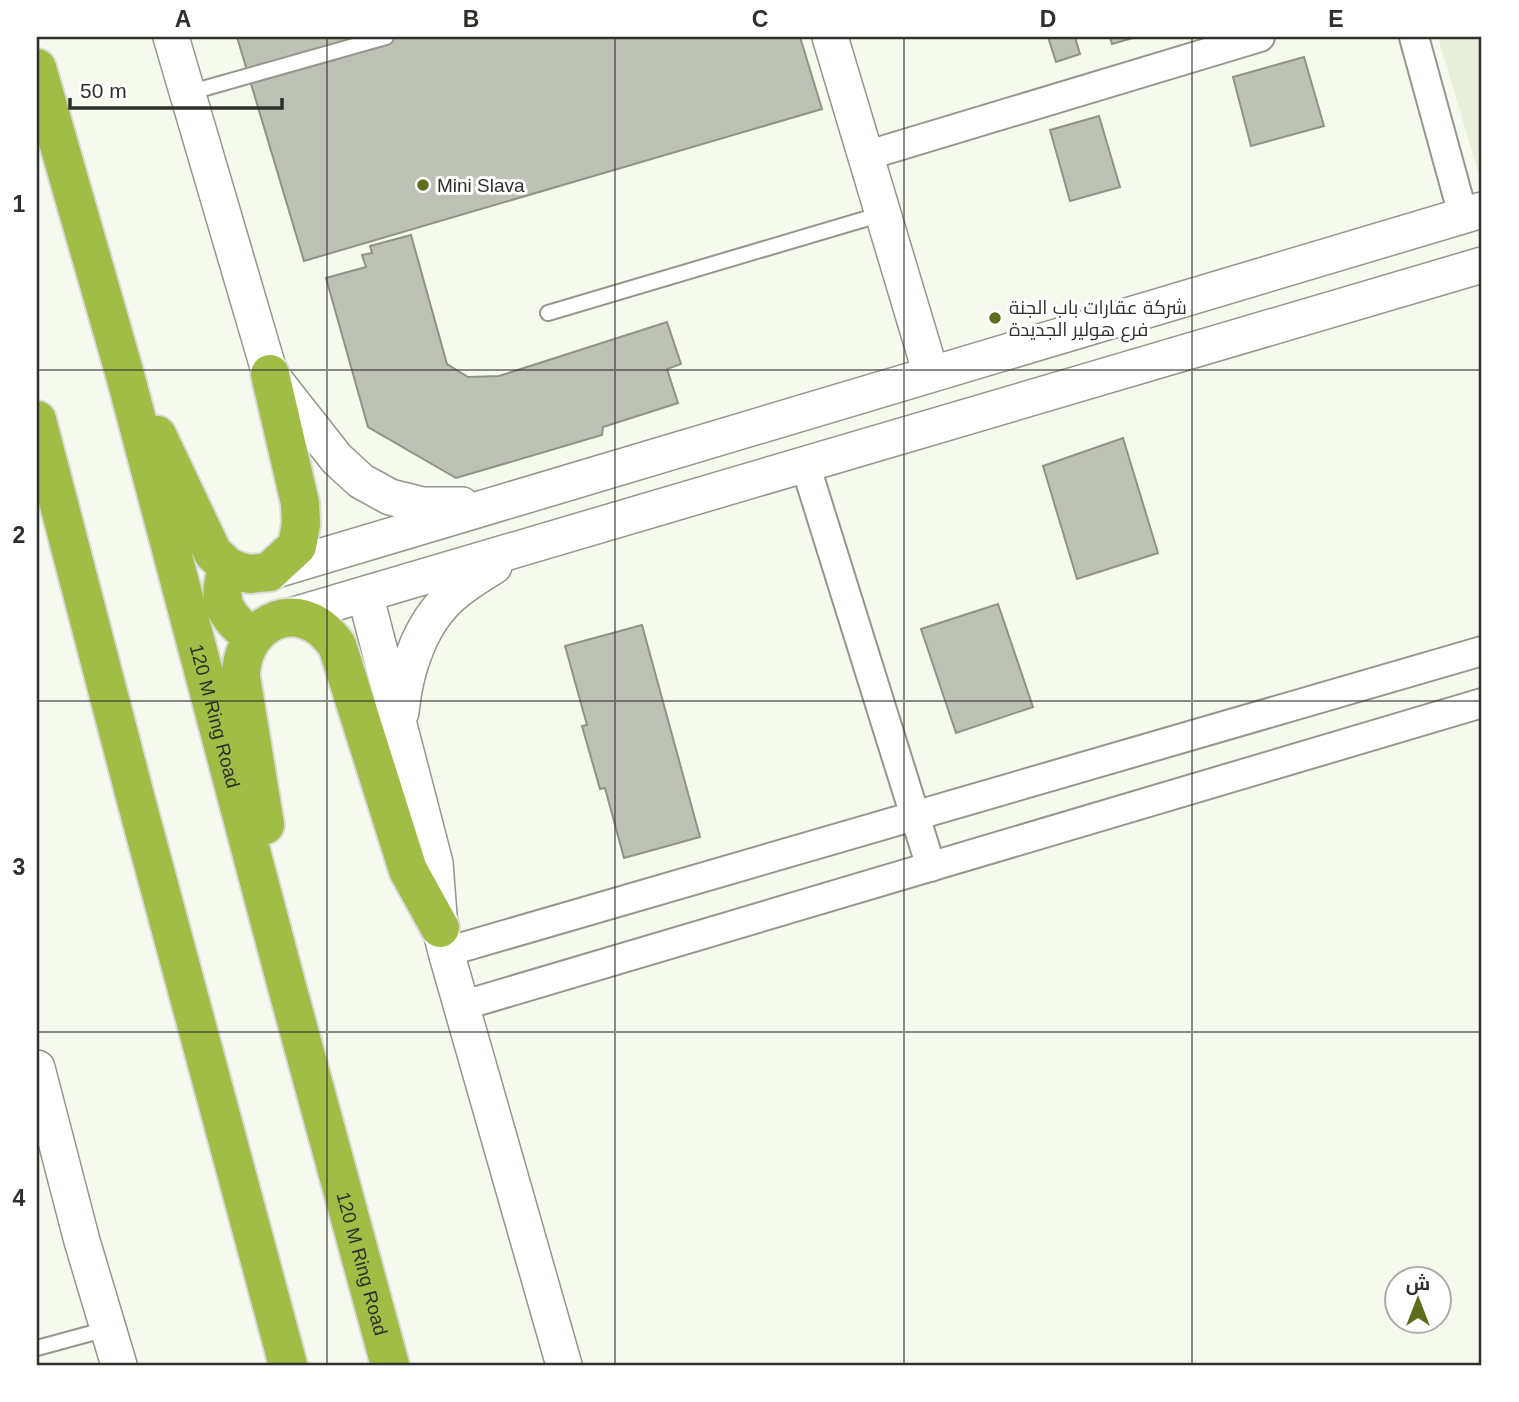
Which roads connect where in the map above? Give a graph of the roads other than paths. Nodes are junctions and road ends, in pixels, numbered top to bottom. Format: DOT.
graph roads {
  1 [pos="172,37"];
  2 [pos="386,37"];
  3 [pos="830,37"];
  4 [pos="1260,37"];
  5 [pos="1414,37"];
  6 [pos="37,68"];
  7 [pos="188,93"];
  8 [pos="864,156"];
  9 [pos="1473,213"];
  10 [pos="882,214"];
  11 [pos="1482,265"];
  12 [pos="548,313"];
  13 [pos="270,374"];
  14 [pos="931,374"];
  15 [pos="125,375"];
  16 [pos="37,420"];
  17 [pos="671,451"];
  18 [pos="805,464"];
  19 [pos="622,466"];
  20 [pos="521,496"];
  21 [pos="692,499"];
  22 [pos="634,516"];
  23 [pos="519,549"];
  24 [pos="229,567"];
  25 [pos="270,572"];
  26 [pos="365,594"];
  27 [pos="265,629"];
  28 [pos="1482,651"];
  29 [pos="1482,703"];
  30 [pos="400,723"];
  31 [pos="915,816"];
  32 [pos="931,867"];
  33 [pos="443,940"];
  34 [pos="286,987"];
  35 [pos="461,1006"];
  36 [pos="37,1068"];
  37 [pos="108,1328"];
  38 [pos="37,1348"];
  39 [pos="119,1365"];
  40 [pos="288,1365"];
  41 [pos="390,1365"];
  42 [pos="564,1365"];
  1 -- 7 [label="street"];
  2 -- 7 [label="lane"];
  3 -- 8 [label="street"];
  4 -- 8 [label="street"];
  5 -- 9 [label="street"];
  6 -- 15 [label="highway, 120 M Ring Road"];
  7 -- 13 [label="street"];
  8 -- 10 [label="street"];
  9 -- 14 [label="street"];
  10 -- 12 [label="lane"];
  10 -- 14 [label="street"];
  11 -- 18 [label="street"];
  13 -- 20 [label="street"];
  13 -- 25 [label="highway"];
  14 -- 17 [label="street"];
  15 -- 24 [label="highway"];
  15 -- 34 [label="highway, 120 M Ring Road"];
  16 -- 40 [label="highway"];
  17 -- 19 [label="street"];
  17 -- 21 [label="street"];
  18 -- 21 [label="street"];
  18 -- 31 [label="street"];
  19 -- 20 [label="street"];
  19 -- 22 [label="street"];
  20 -- 25 [label="street"];
  21 -- 22 [label="street"];
  22 -- 23 [label="street"];
  23 -- 26 [label="street"];
  23 -- 30 [label="street"];
  24 -- 25 [label="highway"];
  24 -- 27 [label="highway"];
  26 -- 27 [label="street"];
  26 -- 30 [label="street"];
  27 -- 33 [label="highway"];
  27 -- 34 [label="highway"];
  28 -- 31 [label="street"];
  29 -- 32 [label="street"];
  30 -- 33 [label="street"];
  31 -- 32 [label="street"];
  31 -- 33 [label="street"];
  32 -- 35 [label="street"];
  33 -- 35 [label="street"];
  34 -- 41 [label="highway, 120 M Ring Road"];
  35 -- 42 [label="street"];
  36 -- 37 [label="street"];
  37 -- 38 [label="lane"];
  37 -- 39 [label="street"];
}
